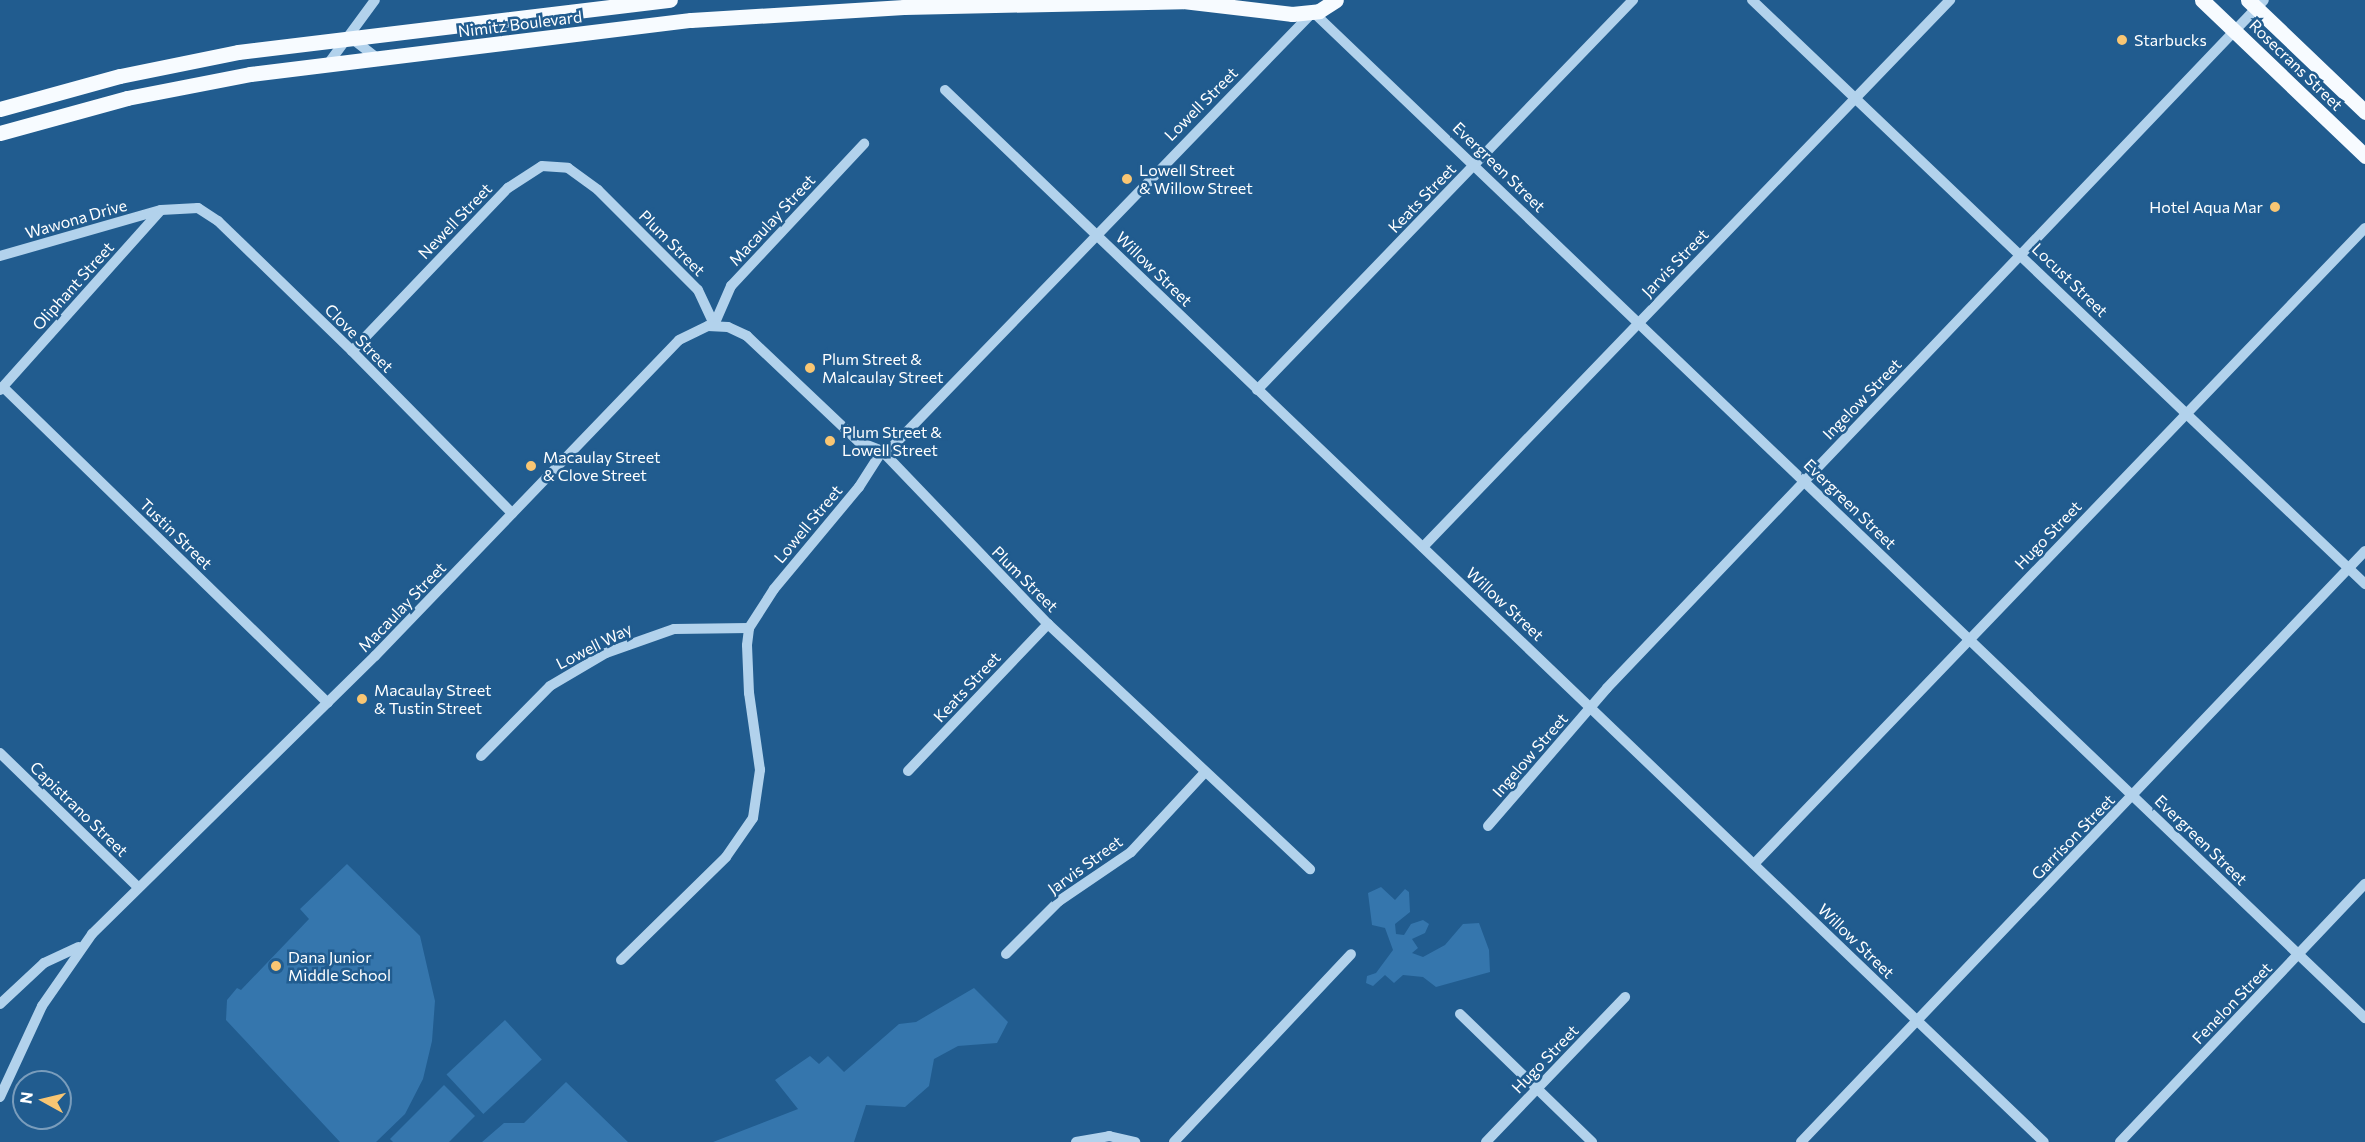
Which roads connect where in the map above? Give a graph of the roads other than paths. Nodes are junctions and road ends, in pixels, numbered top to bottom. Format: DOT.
graph roads {
  1 [pos="375,0"];
  2 [pos="670,0"];
  3 [pos="1336,0"];
  4 [pos="1633,0"];
  5 [pos="1752,0"];
  6 [pos="1950,0"];
  7 [pos="2202,0"];
  8 [pos="2256,3"];
  9 [pos="1317,6"];
  10 [pos="2235,31"];
  11 [pos="350,36"];
  12 [pos="379,60"];
  13 [pos="328,64"];
  14 [pos="945,90"];
  15 [pos="1856,96"];
  16 [pos="0,109"];
  17 [pos="2365,112"];
  18 [pos="0,133"];
  19 [pos="864,144"];
  20 [pos="2365,156"];
  21 [pos="1474,164"];
  22 [pos="598,190"];
  23 [pos="161,210"];
  24 [pos="2365,228"];
  25 [pos="1094,234"];
  26 [pos="2021,254"];
  27 [pos="0,256"];
  28 [pos="1639,323"];
  29 [pos="714,325"];
  30 [pos="352,351"];
  31 [pos="2,389"];
  32 [pos="1257,390"];
  33 [pos="2185,412"];
  34 [pos="882,451"];
  35 [pos="1805,481"];
  36 [pos="512,513"];
  37 [pos="1424,548"];
  38 [pos="2365,551"];
  39 [pos="2349,568"];
  40 [pos="2365,584"];
  41 [pos="1048,624"];
  42 [pos="749,628"];
  43 [pos="1970,639"];
  44 [pos="328,703"];
  45 [pos="1592,707"];
  46 [pos="0,753"];
  47 [pos="481,756"];
  48 [pos="908,771"];
  49 [pos="1205,772"];
  50 [pos="2133,796"];
  51 [pos="1488,826"];
  52 [pos="1754,864"];
  53 [pos="1310,869"];
  54 [pos="2365,884"];
  55 [pos="138,886"];
  56 [pos="82,946"];
  57 [pos="1006,954"];
  58 [pos="1350,954"];
  59 [pos="2299,954"];
  60 [pos="621,960"];
  61 [pos="1625,997"];
  62 [pos="0,1004"];
  63 [pos="1460,1014"];
  64 [pos="2365,1018"];
  65 [pos="1917,1021"];
  66 [pos="1537,1089"];
  67 [pos="0,1097"];
  68 [pos="1076,1142"];
  69 [pos="1135,1142"];
  70 [pos="1174,1142"];
  71 [pos="1486,1142"];
  72 [pos="1592,1142"];
  73 [pos="1801,1142"];
  74 [pos="2044,1142"];
  75 [pos="2120,1142"];
  1 -- 11 [label="street"];
  2 -- 11 [label="main road, Nimitz Boulevard"];
  3 -- 9 [label="main road, Nimitz Boulevard"];
  4 -- 21 [label="street, Keats Street"];
  5 -- 15 [label="street, Locust Street"];
  6 -- 15 [label="street, Jarvis Street"];
  7 -- 10 [label="main road, Rosecrans Street"];
  8 -- 10 [label="street, Ingelow Street"];
  8 -- 17 [label="main road, Rosecrans Street"];
  9 -- 12 [label="main road, Nimitz Boulevard"];
  9 -- 21 [label="street, Evergreen Street"];
  9 -- 25 [label="street, Lowell Street"];
  10 -- 20 [label="main road, Rosecrans Street"];
  10 -- 26 [label="street, Ingelow Street"];
  11 -- 12 [label="street"];
  11 -- 13 [label="street"];
  11 -- 16 [label="main road, Nimitz Boulevard"];
  12 -- 13 [label="main road, Nimitz Boulevard"];
  13 -- 18 [label="main road, Nimitz Boulevard"];
  14 -- 25 [label="street, Willow Street"];
  15 -- 26 [label="street, Locust Street"];
  15 -- 28 [label="street, Jarvis Street"];
  19 -- 29 [label="street, Macaulay Street"];
  21 -- 28 [label="street, Evergreen Street"];
  21 -- 32 [label="street, Keats Street"];
  22 -- 29 [label="street, Plum Street"];
  22 -- 30 [label="street, Newell Street"];
  23 -- 27 [label="street, Wawona Drive"];
  23 -- 30 [label="street, Clove Street"];
  23 -- 31 [label="street, Oliphant Street"];
  24 -- 33 [label="street, Hugo Street"];
  25 -- 32 [label="street, Willow Street"];
  25 -- 34 [label="street, Lowell Street"];
  26 -- 33 [label="street, Locust Street"];
  26 -- 35 [label="street, Ingelow Street"];
  28 -- 35 [label="street, Evergreen Street"];
  28 -- 37 [label="street, Jarvis Street"];
  29 -- 34 [label="street, Plum Street"];
  29 -- 36 [label="street, Macaulay Street"];
  30 -- 36 [label="street, Clove Street"];
  31 -- 44 [label="street, Tustin Street"];
  32 -- 37 [label="street, Willow Street"];
  33 -- 39 [label="street, Locust Street"];
  33 -- 43 [label="street, Hugo Street"];
  34 -- 41 [label="street, Plum Street"];
  34 -- 42 [label="street, Lowell Street"];
  35 -- 43 [label="street, Evergreen Street"];
  35 -- 45 [label="street, Ingelow Street"];
  36 -- 44 [label="street, Macaulay Street"];
  37 -- 45 [label="street, Willow Street"];
  38 -- 39 [label="street, Garrison Street"];
  39 -- 40 [label="street, Locust Street"];
  39 -- 50 [label="street, Garrison Street"];
  41 -- 48 [label="street, Keats Street"];
  41 -- 49 [label="street, Plum Street"];
  42 -- 47 [label="street, Lowell Way"];
  42 -- 60 [label="street"];
  43 -- 50 [label="street, Evergreen Street"];
  43 -- 52 [label="street, Hugo Street"];
  44 -- 55 [label="street, Macaulay Street"];
  45 -- 51 [label="street, Ingelow Street"];
  45 -- 52 [label="street, Willow Street"];
  46 -- 55 [label="street, Capistrano Street"];
  49 -- 53 [label="street, Plum Street"];
  49 -- 57 [label="street, Jarvis Street"];
  50 -- 59 [label="street, Evergreen Street"];
  50 -- 65 [label="street, Garrison Street"];
  52 -- 65 [label="street, Willow Street"];
  54 -- 59 [label="street, Fenelon Street"];
  55 -- 56 [label="street, Macaulay Street"];
  56 -- 62 [label="street"];
  56 -- 67 [label="street"];
  58 -- 70 [label="street"];
  59 -- 64 [label="street, Evergreen Street"];
  59 -- 75 [label="street, Fenelon Street"];
  61 -- 66 [label="street, Hugo Street"];
  63 -- 66 [label="street"];
  65 -- 73 [label="street, Garrison Street"];
  65 -- 74 [label="street, Willow Street"];
  66 -- 71 [label="street, Hugo Street"];
  66 -- 72 [label="street"];
  68 -- 69 [label="street"];
}
